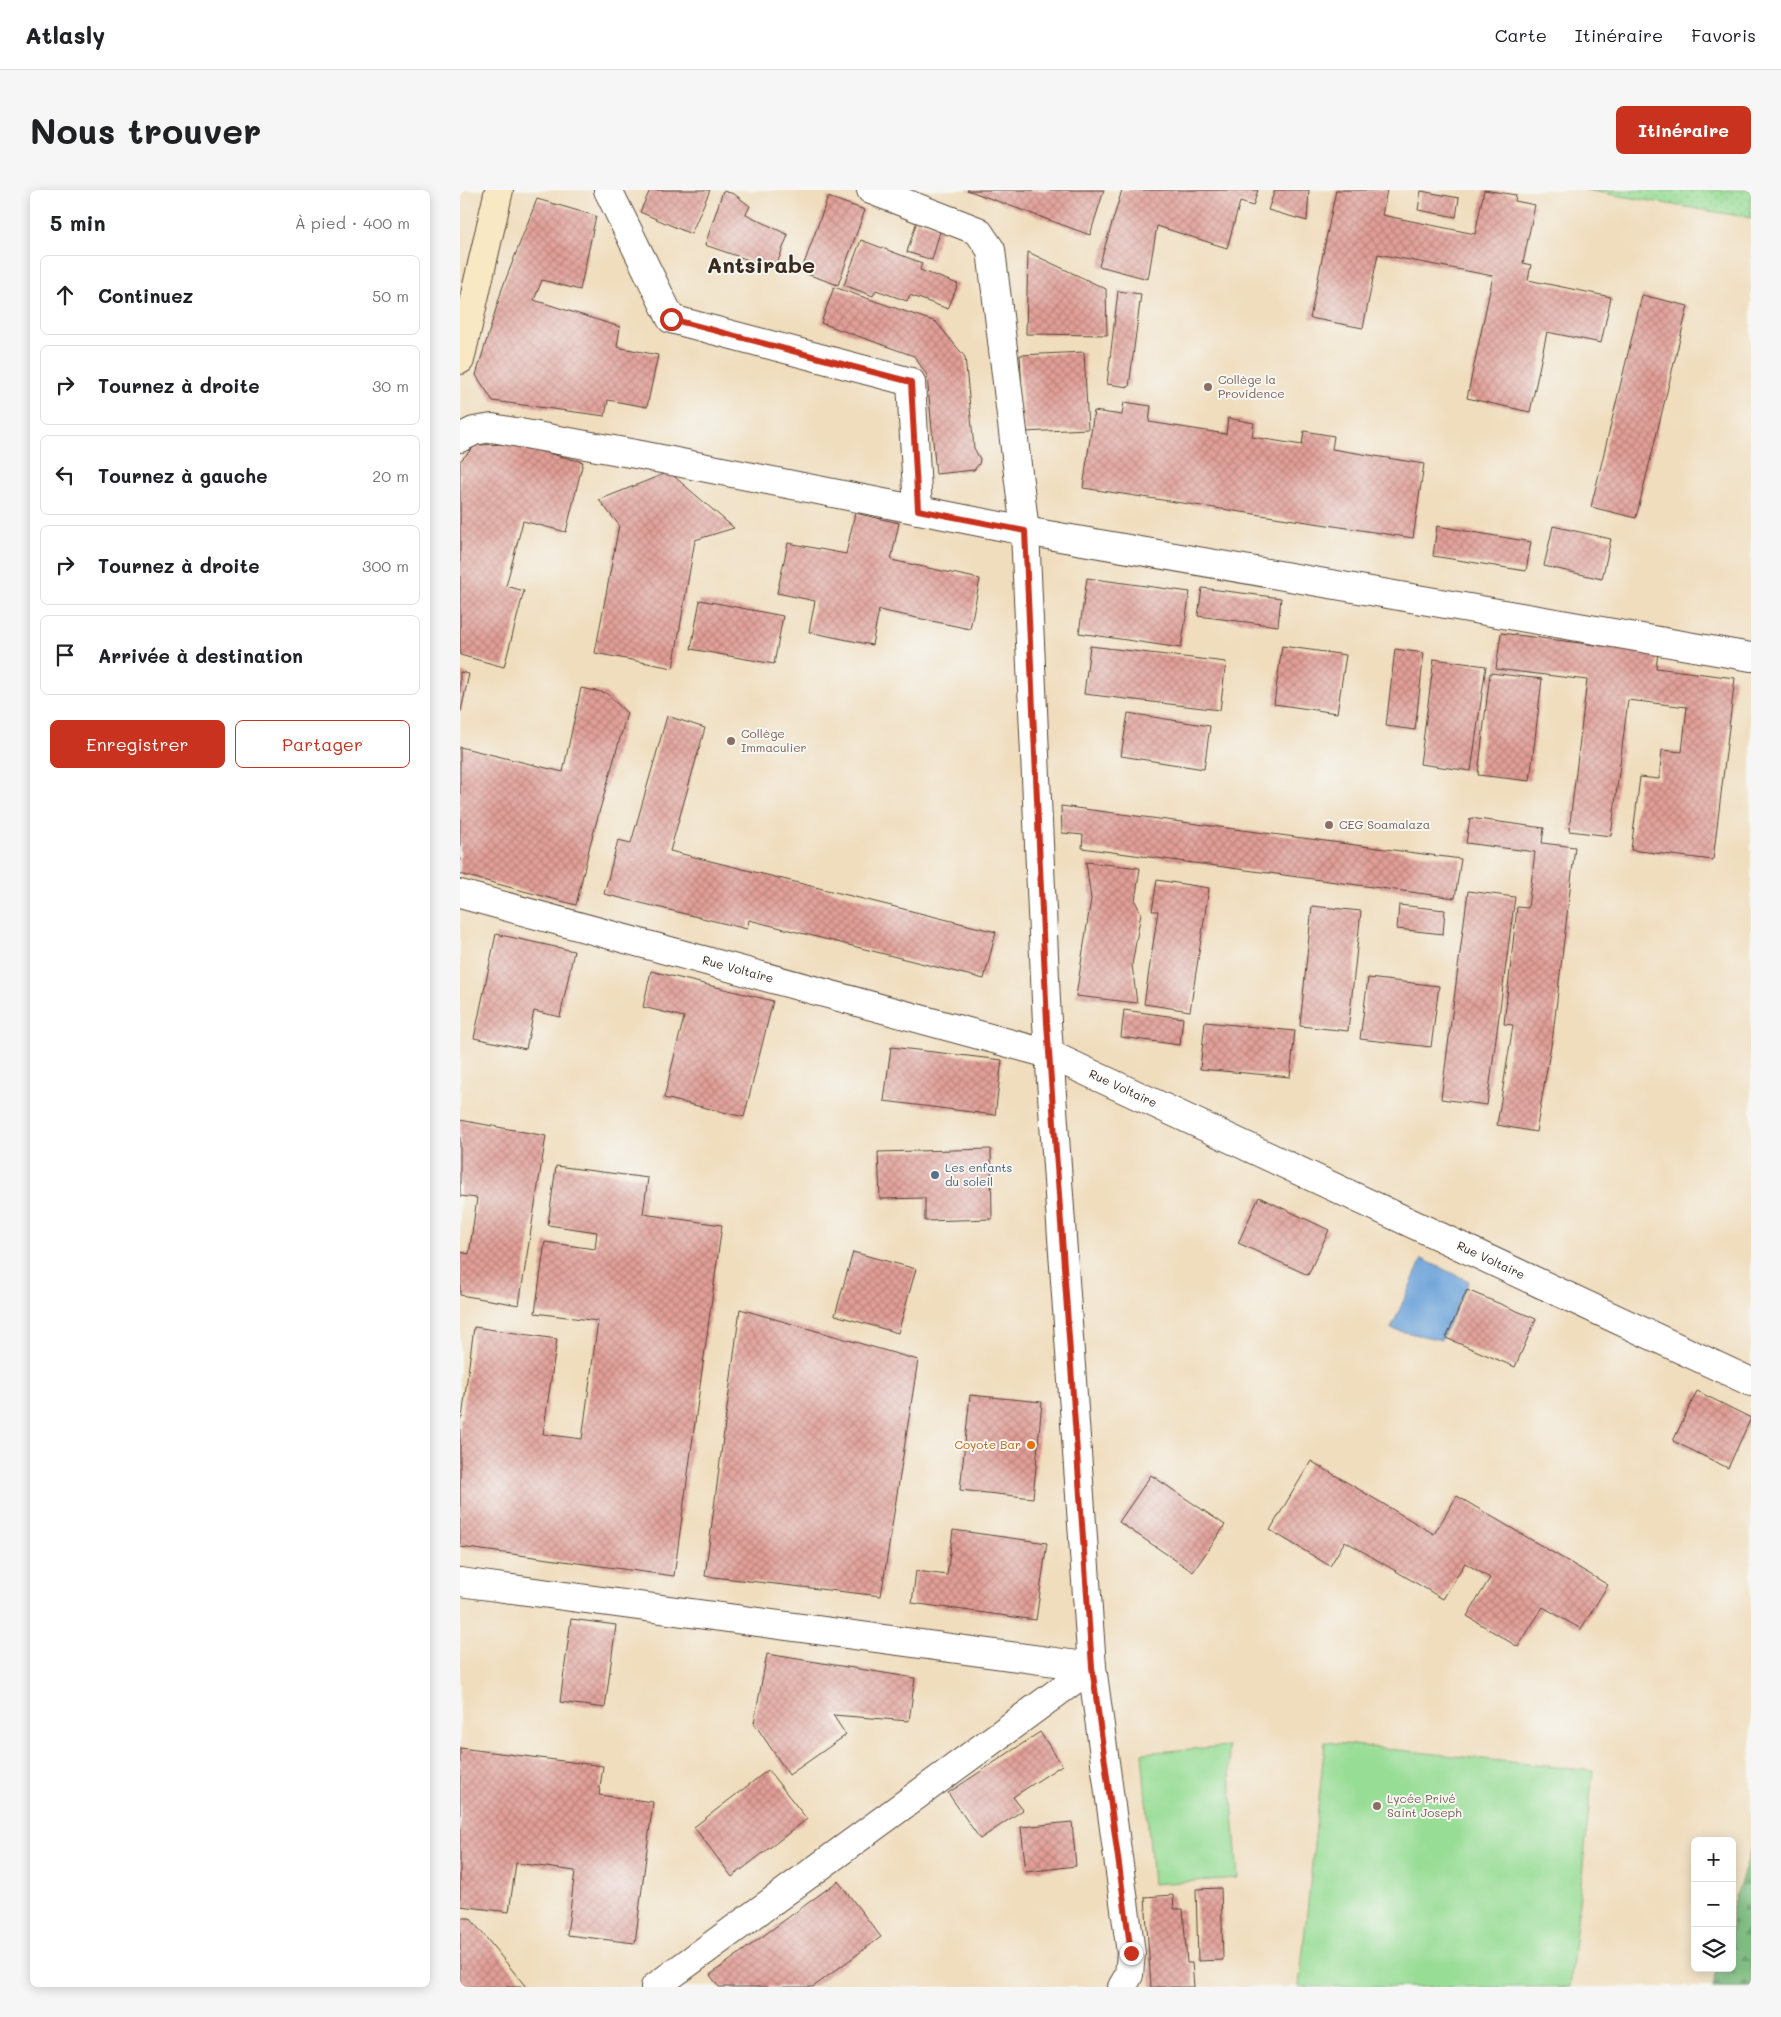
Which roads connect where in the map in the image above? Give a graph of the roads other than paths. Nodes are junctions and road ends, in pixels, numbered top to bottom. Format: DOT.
graph roads {
  1 [pos="499,190"];
  2 [pos="608,190"];
  3 [pos="871,190"];
  4 [pos="460,360"];
  5 [pos="460,438"];
  6 [pos="918,510"];
  7 [pos="1025,531"];
  8 [pos="1751,657"];
  9 [pos="460,894"];
  10 [pos="1049,1054"];
  11 [pos="1751,1382"];
  12 [pos="460,1582"];
  13 [pos="1092,1667"];
  14 [pos="655,1987"];
  15 [pos="1122,1987"];
  1 -- 4 [label="main road"];
  2 -- 6 [label="street"];
  3 -- 7 [label="street"];
  5 -- 6 [label="street"];
  6 -- 7 [label="street"];
  7 -- 8 [label="street"];
  7 -- 10 [label="street"];
  9 -- 10 [label="street, Rue Voltaire"];
  10 -- 11 [label="street, Rue Voltaire"];
  10 -- 13 [label="street"];
  12 -- 13 [label="street"];
  13 -- 14 [label="street"];
  13 -- 15 [label="street"];
}
